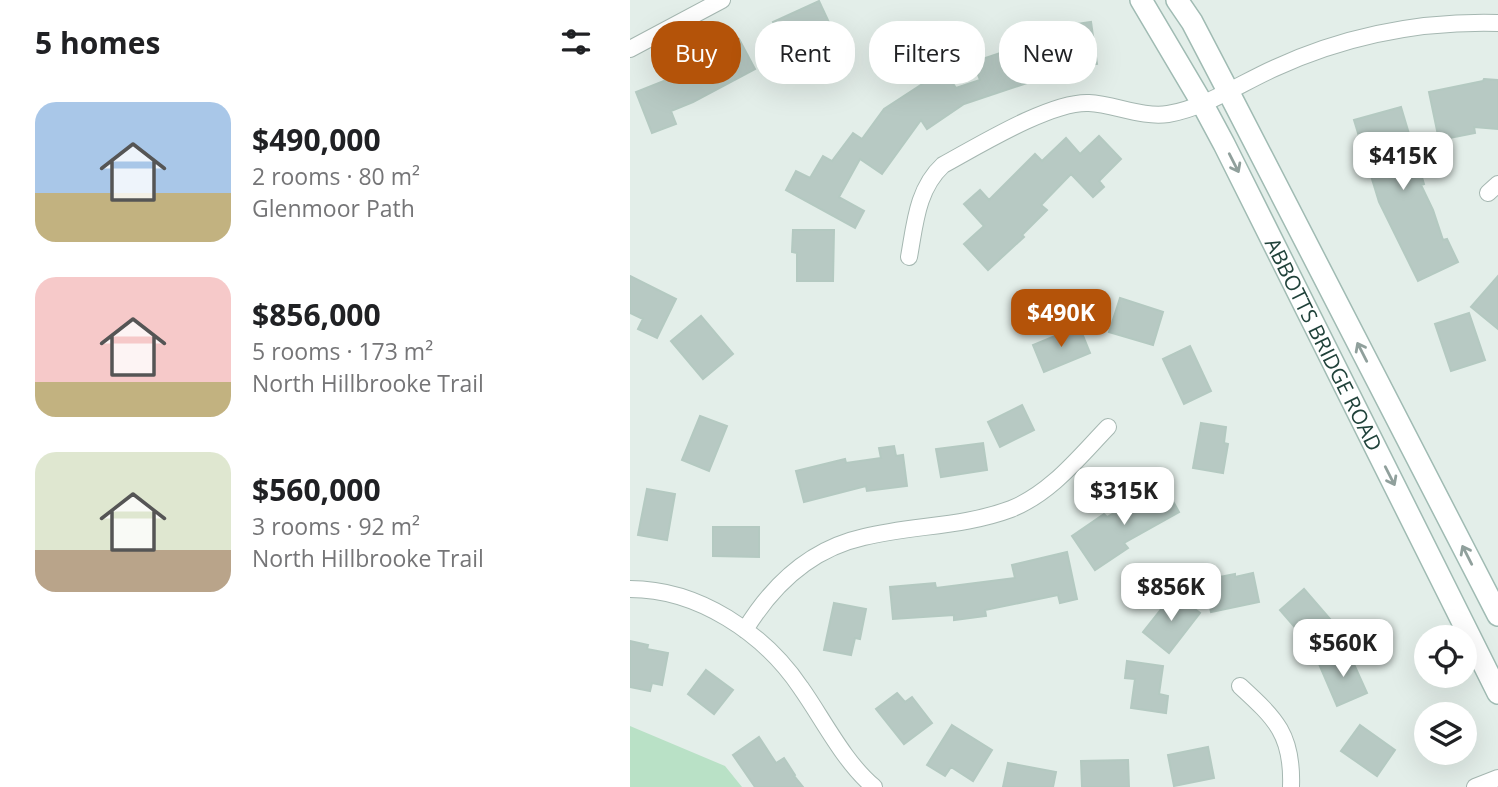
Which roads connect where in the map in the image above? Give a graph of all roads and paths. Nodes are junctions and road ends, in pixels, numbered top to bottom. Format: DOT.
graph roads {
  1 [pos="722,0"];
  2 [pos="1141,0"];
  3 [pos="1177,0"];
  4 [pos="1498,23"];
  5 [pos="630,49"];
  6 [pos="1228,91"];
  7 [pos="1202,103"];
  8 [pos="909,257"];
  9 [pos="1108,427"];
  10 [pos="630,589"];
  11 [pos="1498,615"];
  12 [pos="746,630"];
  13 [pos="1240,686"];
  14 [pos="1498,693"];
  15 [pos="1498,778"];
  16 [pos="874,787"];
  17 [pos="1291,787"];
  18 [pos="1475,787"];
  1 -- 5 [label="street"];
  2 -- 7 [label="main road, ABBOTTS BRIDGE ROAD"];
  3 -- 6 [label="main road, ABBOTTS BRIDGE ROAD"];
  4 -- 6 [label="street"];
  6 -- 7 [label="street"];
  11 -- 6 [label="main road, ABBOTTS BRIDGE ROAD, one-way"];
  7 -- 8 [label="street"];
  7 -- 14 [label="main road, ABBOTTS BRIDGE ROAD, one-way"];
  9 -- 12 [label="street"];
  10 -- 12 [label="street"];
  12 -- 16 [label="street"];
  13 -- 17 [label="street"];
  15 -- 18 [label="street"];
}
